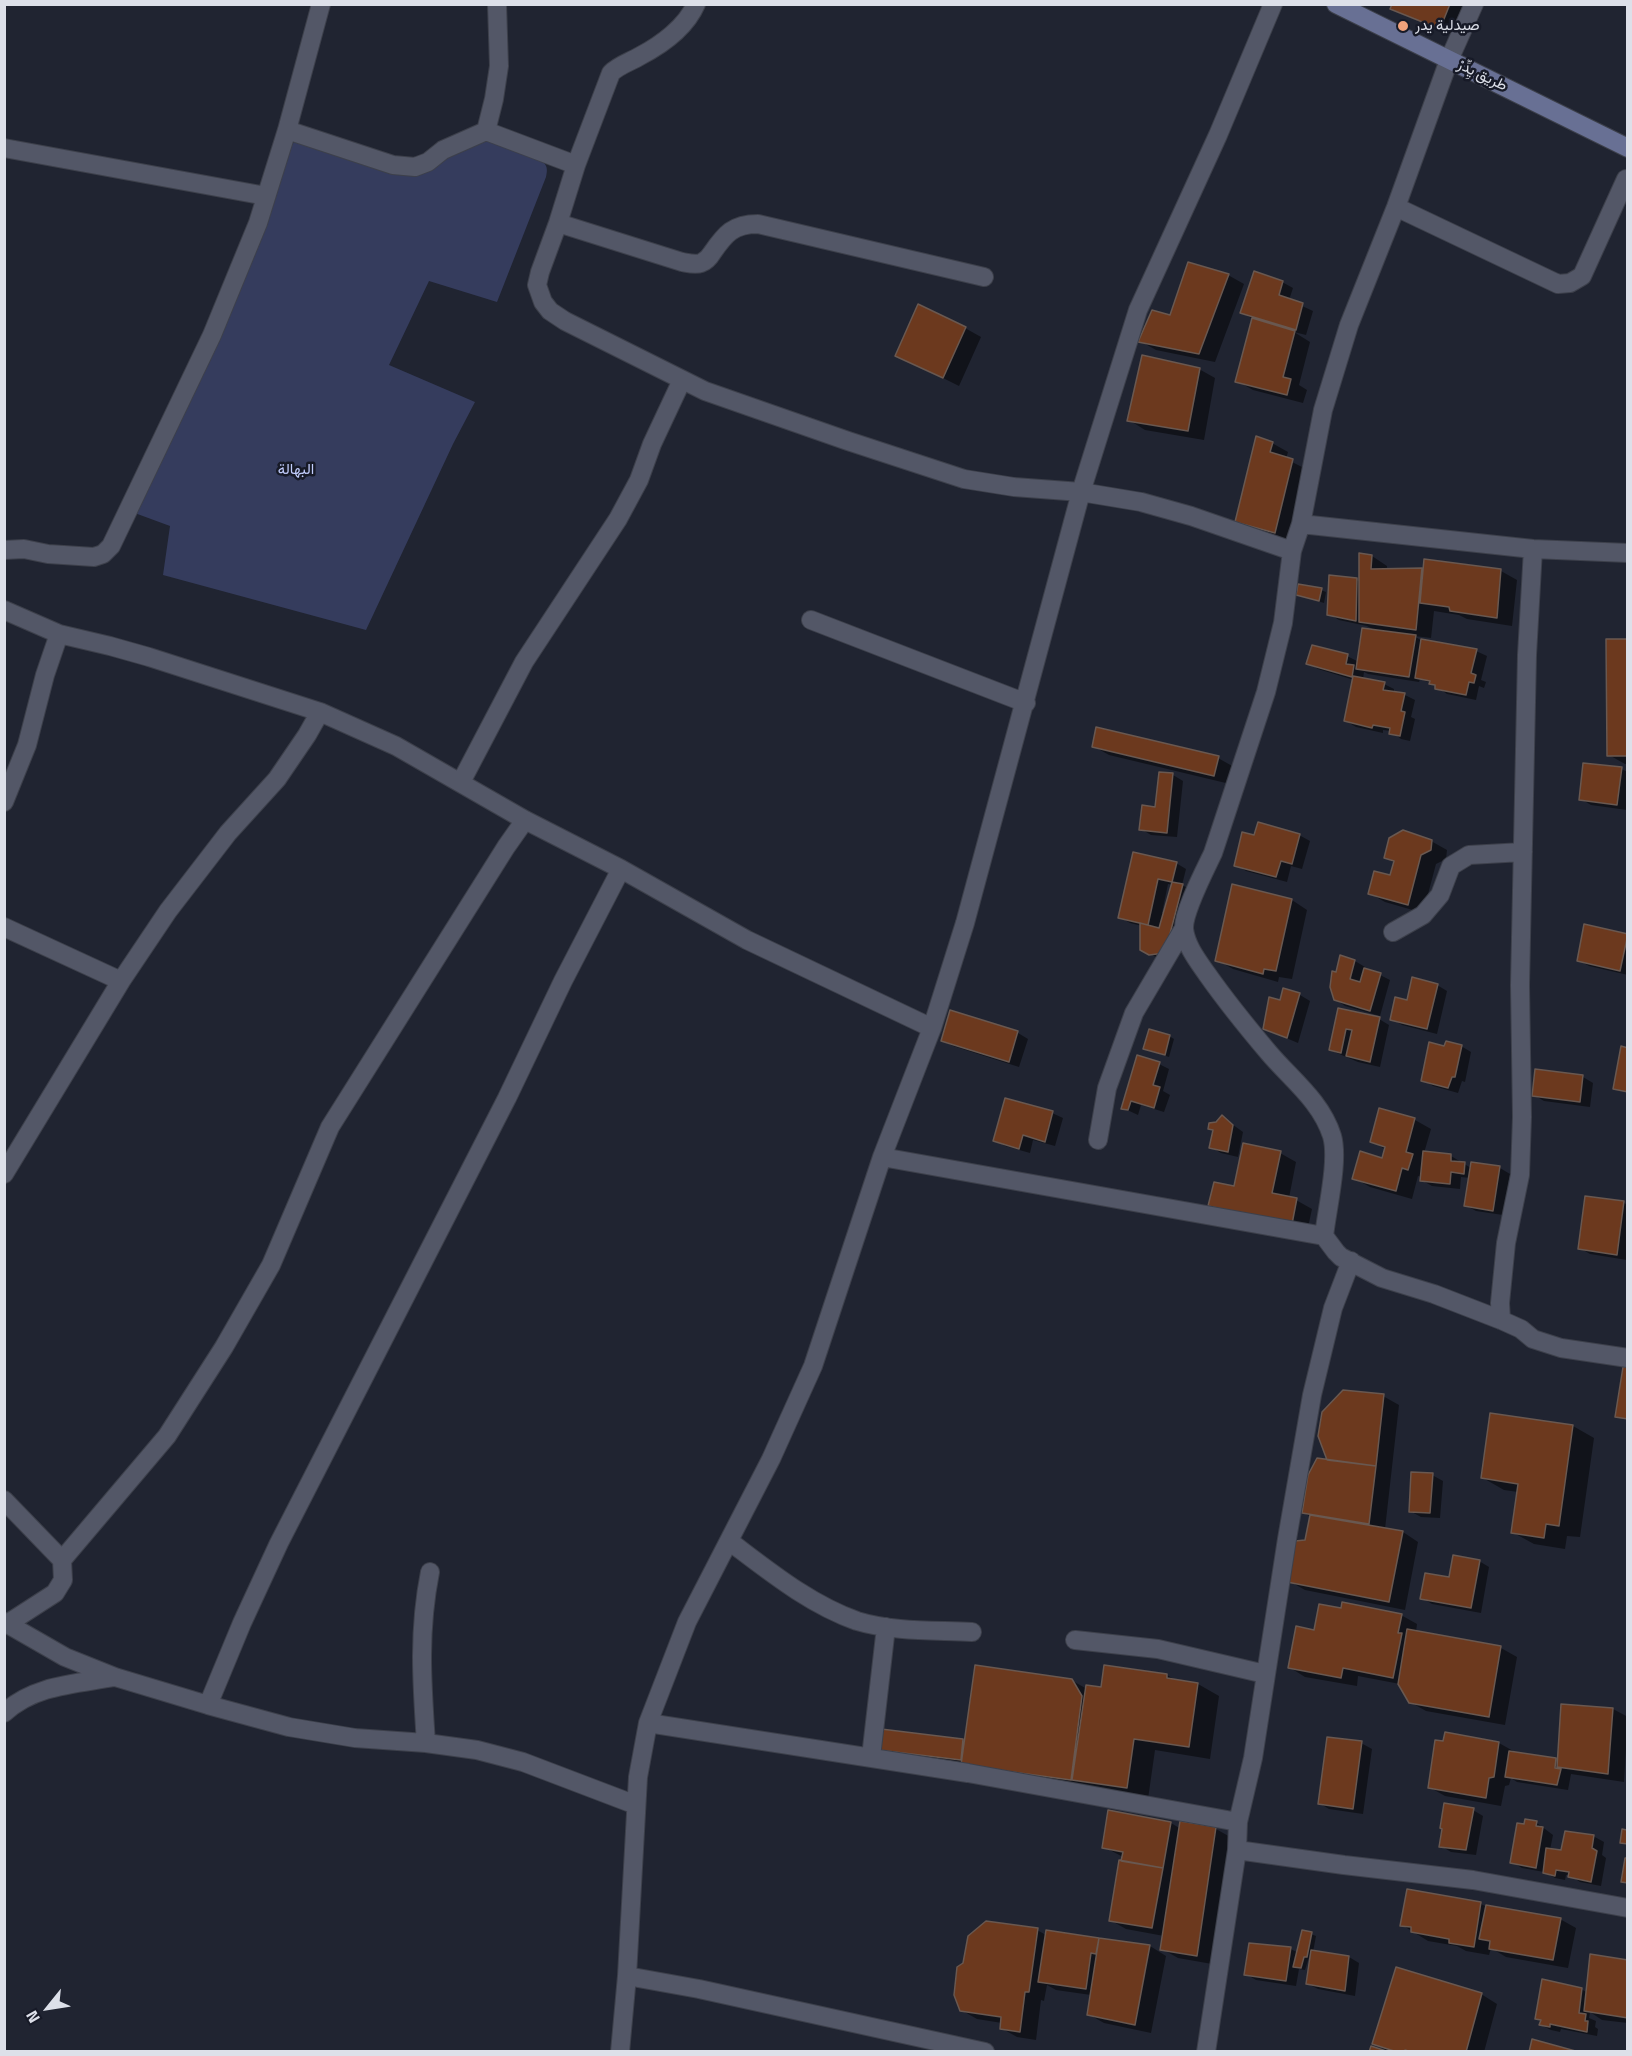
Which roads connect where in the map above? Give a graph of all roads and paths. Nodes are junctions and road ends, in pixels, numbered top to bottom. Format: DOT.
graph roads {
  1 [pos="321,4"];
  2 [pos="497,4"];
  3 [pos="696,4"];
  4 [pos="1273,4"];
  5 [pos="1336,4"];
  6 [pos="1474,4"];
  7 [pos="1449,60"];
  8 [pos="287,130"];
  9 [pos="486,131"];
  10 [pos="4,148"];
  11 [pos="1628,148"];
  12 [pos="576,165"];
  13 [pos="1626,179"];
  14 [pos="266,196"];
  15 [pos="1396,207"];
  16 [pos="558,224"];
  17 [pos="984,277"];
  18 [pos="682,380"];
  19 [pos="1081,492"];
  20 [pos="1301,524"];
  21 [pos="1533,549"];
  22 [pos="4,550"];
  23 [pos="1292,551"];
  24 [pos="1628,554"];
  25 [pos="4,609"];
  26 [pos="811,620"];
  27 [pos="59,634"];
  28 [pos="1026,703"];
  29 [pos="320,712"];
  30 [pos="461,782"];
  31 [pos="4,802"];
  32 [pos="525,820"];
  33 [pos="1523,852"];
  34 [pos="621,870"];
  35 [pos="4,927"];
  36 [pos="1184,928"];
  37 [pos="1393,932"];
  38 [pos="121,981"];
  39 [pos="932,1028"];
  40 [pos="1098,1140"];
  41 [pos="882,1157"];
  42 [pos="4,1174"];
  43 [pos="1324,1236"];
  44 [pos="1351,1262"];
  45 [pos="1501,1320"];
  46 [pos="1628,1358"];
  47 [pos="4,1500"];
  48 [pos="729,1541"];
  49 [pos="62,1560"];
  50 [pos="430,1572"];
  51 [pos="6,1623"];
  52 [pos="886,1627"];
  53 [pos="972,1632"];
  54 [pos="1075,1640"];
  55 [pos="1265,1674"];
  56 [pos="115,1677"];
  57 [pos="208,1705"];
  58 [pos="4,1713"];
  59 [pos="648,1723"];
  60 [pos="426,1743"];
  61 [pos="871,1757"];
  62 [pos="636,1805"];
  63 [pos="1238,1822"];
  64 [pos="1237,1850"];
  65 [pos="1628,1908"];
  66 [pos="627,1976"];
  67 [pos="620,2052"];
  68 [pos="985,2052"];
  69 [pos="1206,2052"];
  1 -- 8 [label="street"];
  2 -- 9 [label="street"];
  3 -- 12 [label="street"];
  4 -- 19 [label="street"];
  5 -- 7 [label="street, طريق يِدِّرْ"];
  6 -- 7 [label="street"];
  7 -- 11 [label="street, طريق يِدِّرْ"];
  7 -- 15 [label="street"];
  8 -- 9 [label="street"];
  8 -- 14 [label="street"];
  9 -- 12 [label="street"];
  10 -- 14 [label="street"];
  12 -- 16 [label="street"];
  13 -- 15 [label="street"];
  14 -- 22 [label="street"];
  15 -- 20 [label="street"];
  16 -- 17 [label="street"];
  16 -- 18 [label="street"];
  18 -- 19 [label="street"];
  18 -- 30 [label="street"];
  19 -- 23 [label="street"];
  19 -- 28 [label="street"];
  20 -- 21 [label="street"];
  20 -- 23 [label="street"];
  21 -- 24 [label="street"];
  21 -- 33 [label="street"];
  23 -- 36 [label="street"];
  25 -- 27 [label="street"];
  26 -- 28 [label="street"];
  27 -- 29 [label="street"];
  27 -- 31 [label="street"];
  28 -- 39 [label="street"];
  29 -- 30 [label="street"];
  29 -- 38 [label="street"];
  30 -- 32 [label="street"];
  32 -- 34 [label="street"];
  32 -- 49 [label="street"];
  33 -- 37 [label="street"];
  33 -- 45 [label="street"];
  34 -- 39 [label="street"];
  34 -- 57 [label="street"];
  35 -- 38 [label="street"];
  36 -- 40 [label="street"];
  36 -- 43 [label="street"];
  38 -- 42 [label="street"];
  39 -- 41 [label="street"];
  41 -- 43 [label="street"];
  41 -- 48 [label="street"];
  43 -- 44 [label="street"];
  44 -- 45 [label="street"];
  44 -- 55 [label="street"];
  45 -- 46 [label="street"];
  47 -- 49 [label="street"];
  48 -- 52 [label="street"];
  48 -- 59 [label="street"];
  49 -- 51 [label="street"];
  50 -- 60 [label="street"];
  51 -- 56 [label="street"];
  52 -- 53 [label="street"];
  52 -- 61 [label="street"];
  54 -- 55 [label="street"];
  55 -- 63 [label="street"];
  56 -- 57 [label="street"];
  56 -- 58 [label="street"];
  57 -- 60 [label="street"];
  59 -- 61 [label="street"];
  59 -- 62 [label="street"];
  60 -- 62 [label="street"];
  61 -- 63 [label="street"];
  62 -- 66 [label="street"];
  63 -- 64 [label="street"];
  64 -- 65 [label="street"];
  64 -- 69 [label="street"];
  66 -- 67 [label="street"];
  66 -- 68 [label="street"];
}
